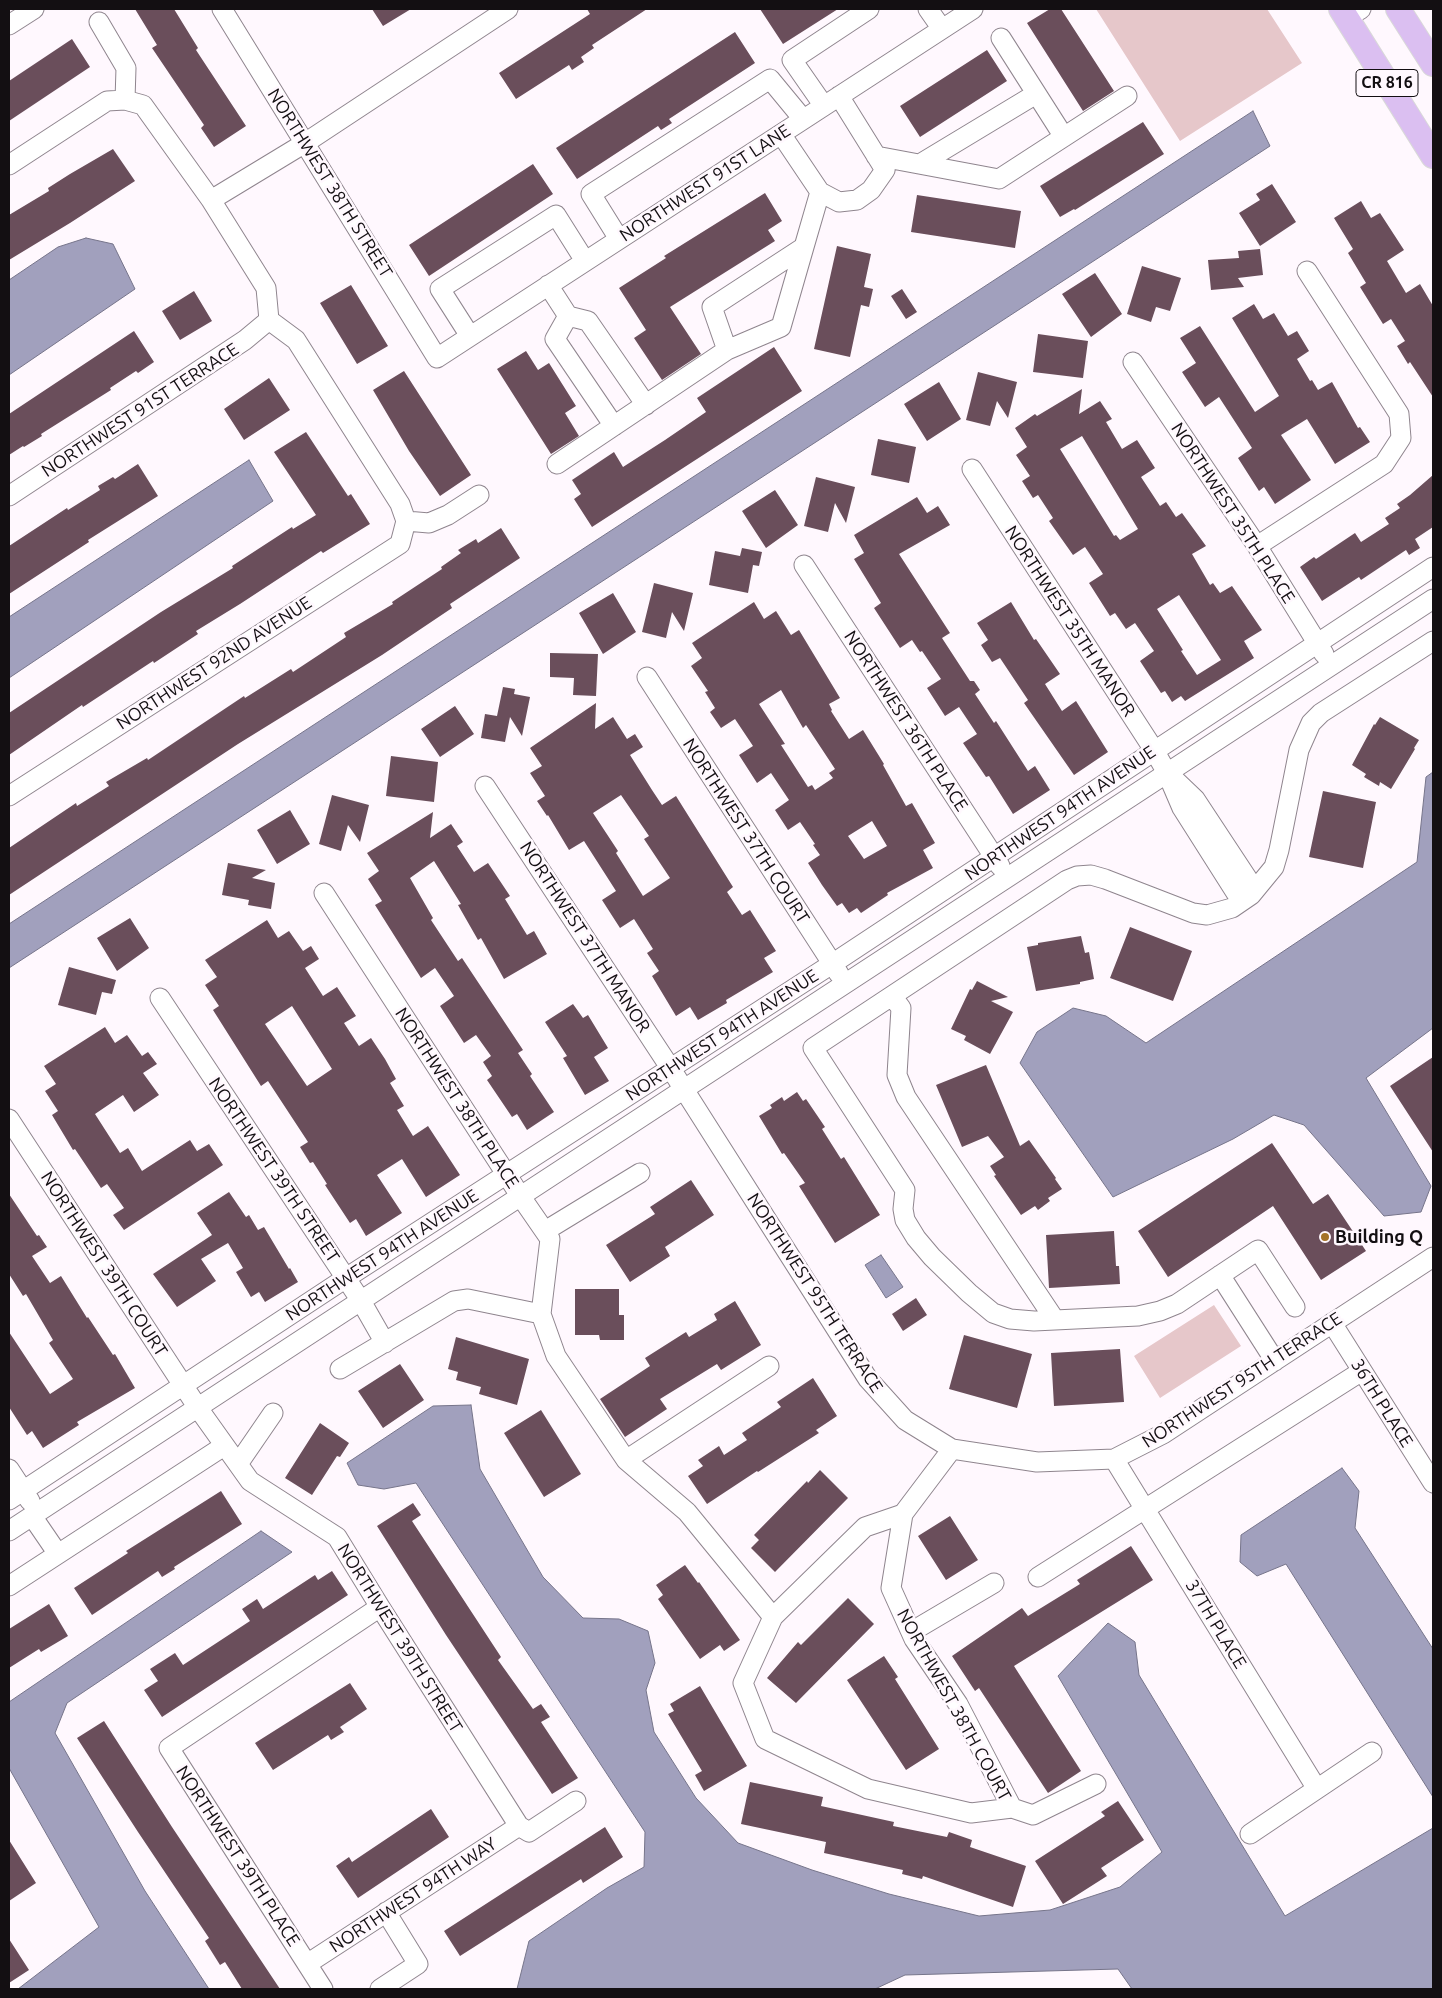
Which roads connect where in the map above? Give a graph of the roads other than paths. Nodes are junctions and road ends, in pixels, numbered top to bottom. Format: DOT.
graph roads {
  1 [pos="34,9"];
  2 [pos="222,9"];
  3 [pos="508,9"];
  4 [pos="869,9"];
  5 [pos="928,9"];
  6 [pos="973,9"];
  7 [pos="1398,9"];
  8 [pos="1349,12"];
  9 [pos="99,22"];
  10 [pos="9,25"];
  11 [pos="942,29"];
  12 [pos="1001,38"];
  13 [pos="1433,64"];
  14 [pos="1036,94"];
  15 [pos="1127,96"];
  16 [pos="125,100"];
  17 [pos="832,101"];
  18 [pos="803,119"];
  19 [pos="781,134"];
  20 [pos="1064,137"];
  21 [pos="305,143"];
  22 [pos="876,156"];
  23 [pos="1433,156"];
  24 [pos="920,164"];
  25 [pos="9,165"];
  26 [pos="820,192"];
  27 [pos="211,200"];
  28 [pos="619,239"];
  29 [pos="804,247"];
  30 [pos="585,261"];
  31 [pos="1307,270"];
  32 [pos="548,285"];
  33 [pos="568,316"];
  34 [pos="268,320"];
  35 [pos="470,336"];
  36 [pos="727,350"];
  37 [pos="437,358"];
  38 [pos="1133,362"];
  39 [pos="646,405"];
  40 [pos="614,426"];
  41 [pos="557,464"];
  42 [pos="972,469"];
  43 [pos="479,495"];
  44 [pos="9,496"];
  45 [pos="406,521"];
  46 [pos="1257,546"];
  47 [pos="804,565"];
  48 [pos="1433,567"];
  49 [pos="1433,599"];
  50 [pos="1433,641"];
  51 [pos="1318,644"];
  52 [pos="1332,665"];
  53 [pos="647,677"];
  54 [pos="1154,750"];
  55 [pos="1167,773"];
  56 [pos="486,786"];
  57 [pos="9,796"];
  58 [pos="994,856"];
  59 [pos="1007,877"];
  60 [pos="324,892"];
  61 [pos="1248,896"];
  62 [pos="832,964"];
  63 [pos="846,984"];
  64 [pos="892,996"];
  65 [pos="160,998"];
  66 [pos="671,1069"];
  67 [pos="683,1089"];
  68 [pos="9,1120"];
  69 [pos="640,1173"];
  70 [pos="507,1174"];
  71 [pos="521,1196"];
  72 [pos="545,1231"];
  73 [pos="1433,1257"];
  74 [pos="1220,1275"];
  75 [pos="346,1278"];
  76 [pos="361,1302"];
  77 [pos="1295,1307"];
  78 [pos="541,1314"];
  79 [pos="1055,1320"];
  80 [pos="1332,1323"];
  81 [pos="385,1343"];
  82 [pos="1275,1361"];
  83 [pos="769,1366"];
  84 [pos="340,1370"];
  85 [pos="1362,1372"];
  86 [pos="184,1386"];
  87 [pos="198,1408"];
  88 [pos="274,1412"];
  89 [pos="224,1446"];
  90 [pos="952,1449"];
  91 [pos="1114,1459"];
  92 [pos="626,1460"];
  93 [pos="238,1464"];
  94 [pos="9,1469"];
  95 [pos="1433,1483"];
  96 [pos="16,1495"];
  97 [pos="1145,1508"];
  98 [pos="35,1514"];
  99 [pos="903,1514"];
  100 [pos="9,1531"];
  101 [pos="58,1554"];
  102 [pos="1038,1578"];
  103 [pos="994,1583"];
  104 [pos="9,1586"];
  105 [pos="380,1607"];
  106 [pos="772,1617"];
  107 [pos="911,1632"];
  108 [pos="1372,1752"];
  109 [pos="1096,1784"];
  110 [pos="1316,1789"];
  111 [pos="576,1801"];
  112 [pos="1012,1808"];
  113 [pos="519,1826"];
  114 [pos="1250,1834"];
  115 [pos="386,1912"];
  116 [pos="307,1964"];
  117 [pos="324,1989"];
  118 [pos="380,1989"];
  1 -- 10 [label="street"];
  2 -- 21 [label="street, NORTHWEST 38TH STREET"];
  3 -- 21 [label="street"];
  4 -- 17 [label="street"];
  5 -- 11 [label="street"];
  6 -- 11 [label="street, NORTHWEST 91ST LANE"];
  7 -- 13 [label="main road, CR 816"];
  8 -- 23 [label="main road, CR 816"];
  9 -- 16 [label="street"];
  11 -- 17 [label="street, NORTHWEST 91ST LANE"];
  12 -- 14 [label="street"];
  14 -- 20 [label="street"];
  14 -- 24 [label="street"];
  15 -- 20 [label="street"];
  16 -- 25 [label="street"];
  16 -- 27 [label="street"];
  17 -- 18 [label="street, NORTHWEST 91ST LANE"];
  17 -- 22 [label="street"];
  18 -- 19 [label="street, NORTHWEST 91ST LANE"];
  18 -- 28 [label="street"];
  19 -- 26 [label="street"];
  19 -- 28 [label="street, NORTHWEST 91ST LANE"];
  20 -- 24 [label="street"];
  21 -- 27 [label="street"];
  21 -- 37 [label="street, NORTHWEST 38TH STREET"];
  22 -- 24 [label="street"];
  22 -- 26 [label="street"];
  26 -- 29 [label="street"];
  27 -- 34 [label="street"];
  28 -- 30 [label="street, NORTHWEST 91ST LANE"];
  29 -- 36 [label="street"];
  29 -- 36 [label="street"];
  30 -- 32 [label="street, NORTHWEST 91ST LANE"];
  30 -- 35 [label="street"];
  31 -- 46 [label="street"];
  32 -- 33 [label="street"];
  32 -- 35 [label="street, NORTHWEST 91ST LANE"];
  33 -- 39 [label="street"];
  33 -- 40 [label="street"];
  34 -- 44 [label="street, NORTHWEST 91ST TERRACE"];
  34 -- 45 [label="street"];
  35 -- 37 [label="street, NORTHWEST 91ST LANE"];
  36 -- 39 [label="street"];
  38 -- 46 [label="street, NORTHWEST 35TH PLACE"];
  39 -- 40 [label="street"];
  40 -- 41 [label="street"];
  42 -- 54 [label="street, NORTHWEST 35TH MANOR"];
  43 -- 45 [label="street"];
  45 -- 57 [label="street, NORTHWEST 92ND AVENUE"];
  46 -- 51 [label="street, NORTHWEST 35TH PLACE"];
  47 -- 58 [label="street, NORTHWEST 36TH PLACE"];
  48 -- 51 [label="street, NORTHWEST 94TH AVENUE"];
  49 -- 52 [label="street, NORTHWEST 94TH AVENUE"];
  50 -- 61 [label="street"];
  51 -- 52 [label="street, NORTHWEST 35TH PLACE"];
  51 -- 54 [label="street, NORTHWEST 94TH AVENUE"];
  52 -- 55 [label="street, NORTHWEST 94TH AVENUE"];
  53 -- 62 [label="street, NORTHWEST 37TH COURT"];
  54 -- 55 [label="street, NORTHWEST 35TH MANOR"];
  54 -- 58 [label="street, NORTHWEST 94TH AVENUE"];
  55 -- 59 [label="street, NORTHWEST 94TH AVENUE"];
  55 -- 61 [label="street, NORTHWEST 35TH MANOR"];
  56 -- 66 [label="street, NORTHWEST 37TH MANOR"];
  58 -- 59 [label="street, NORTHWEST 36TH PLACE"];
  58 -- 62 [label="street, NORTHWEST 94TH AVENUE"];
  59 -- 63 [label="street, NORTHWEST 94TH AVENUE"];
  60 -- 70 [label="street, NORTHWEST 38TH PLACE"];
  61 -- 64 [label="street"];
  62 -- 63 [label="street, NORTHWEST 37TH COURT"];
  62 -- 66 [label="street, NORTHWEST 94TH AVENUE"];
  63 -- 67 [label="street, NORTHWEST 94TH AVENUE"];
  64 -- 79 [label="street"];
  64 -- 79 [label="street"];
  65 -- 75 [label="street, NORTHWEST 39TH STREET"];
  66 -- 67 [label="street, NORTHWEST 37TH MANOR"];
  66 -- 70 [label="street, NORTHWEST 94TH AVENUE"];
  67 -- 71 [label="street, NORTHWEST 94TH AVENUE"];
  67 -- 90 [label="street, NORTHWEST 95TH TERRACE"];
  68 -- 86 [label="street, NORTHWEST 39TH COURT"];
  69 -- 72 [label="street"];
  70 -- 71 [label="street, NORTHWEST 38TH PLACE"];
  70 -- 75 [label="street, NORTHWEST 94TH AVENUE"];
  71 -- 72 [label="street, NORTHWEST 38TH PLACE"];
  71 -- 76 [label="street, NORTHWEST 94TH AVENUE"];
  72 -- 78 [label="street, NORTHWEST 38TH PLACE"];
  73 -- 80 [label="street, NORTHWEST 95TH TERRACE"];
  74 -- 77 [label="street"];
  74 -- 79 [label="street"];
  74 -- 82 [label="street"];
  75 -- 76 [label="street, NORTHWEST 39TH STREET"];
  75 -- 86 [label="street, NORTHWEST 94TH AVENUE"];
  76 -- 81 [label="street, NORTHWEST 39TH STREET"];
  76 -- 87 [label="street, NORTHWEST 94TH AVENUE"];
  78 -- 81 [label="street"];
  78 -- 92 [label="street, NORTHWEST 38TH PLACE"];
  80 -- 82 [label="street, NORTHWEST 95TH TERRACE"];
  80 -- 85 [label="street, 36TH PLACE"];
  81 -- 84 [label="street"];
  82 -- 91 [label="street, NORTHWEST 95TH TERRACE"];
  83 -- 92 [label="street"];
  85 -- 95 [label="street, 36TH PLACE"];
  85 -- 97 [label="street"];
  86 -- 87 [label="street, NORTHWEST 39TH COURT"];
  86 -- 96 [label="street, NORTHWEST 94TH AVENUE"];
  87 -- 89 [label="street, NORTHWEST 39TH STREET"];
  87 -- 98 [label="street, NORTHWEST 94TH AVENUE"];
  88 -- 93 [label="street"];
  89 -- 93 [label="street, NORTHWEST 39TH STREET"];
  89 -- 101 [label="street"];
  90 -- 91 [label="street, NORTHWEST 95TH TERRACE"];
  90 -- 99 [label="street"];
  91 -- 97 [label="street, 37TH PLACE"];
  92 -- 106 [label="street, NORTHWEST 38TH PLACE"];
  93 -- 105 [label="street, NORTHWEST 39TH STREET"];
  94 -- 96 [label="street"];
  96 -- 98 [label="street"];
  97 -- 102 [label="street"];
  97 -- 110 [label="street, 37TH PLACE"];
  98 -- 100 [label="street, NORTHWEST 94TH AVENUE"];
  98 -- 101 [label="street"];
  99 -- 106 [label="street"];
  99 -- 107 [label="street, NORTHWEST 38TH COURT"];
  101 -- 104 [label="street"];
  103 -- 107 [label="street"];
  105 -- 113 [label="street, NORTHWEST 39TH STREET"];
  105 -- 116 [label="street, NORTHWEST 39TH PLACE"];
  106 -- 112 [label="street"];
  107 -- 112 [label="street, NORTHWEST 38TH COURT"];
  108 -- 110 [label="street"];
  109 -- 112 [label="street"];
  110 -- 114 [label="street"];
  111 -- 113 [label="street"];
  113 -- 115 [label="street, NORTHWEST 94TH WAY"];
  115 -- 116 [label="street, NORTHWEST 94TH WAY"];
  115 -- 118 [label="street"];
  116 -- 117 [label="street, NORTHWEST 39TH PLACE"];
}
